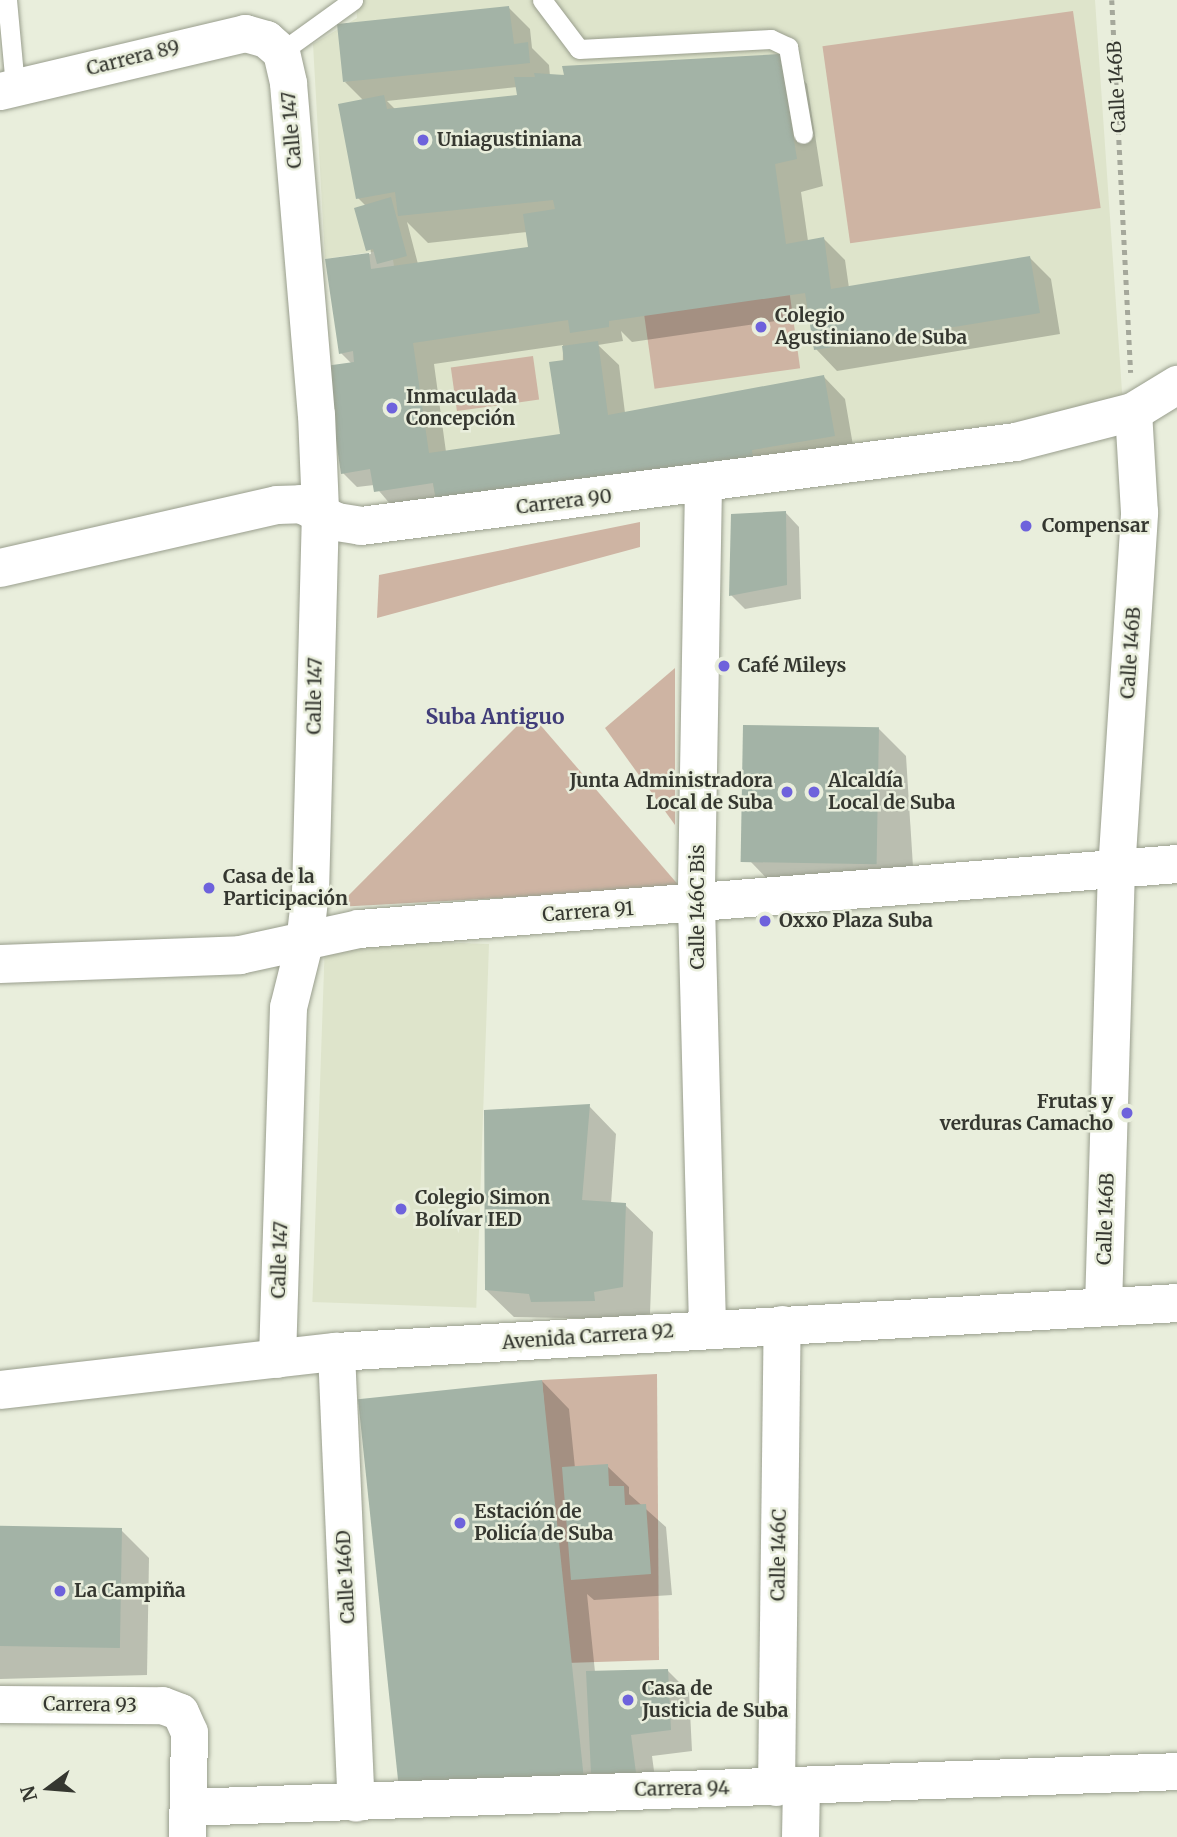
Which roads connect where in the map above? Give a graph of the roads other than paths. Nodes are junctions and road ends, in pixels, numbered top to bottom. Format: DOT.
graph roads {
  1 [pos="7,0"];
  2 [pos="353,0"];
  3 [pos="542,0"];
  4 [pos="274,45"];
  5 [pos="8,89"];
  6 [pos="803,134"];
  7 [pos="1174,388"];
  8 [pos="1133,412"];
  9 [pos="703,485"];
  10 [pos="320,511"];
  11 [pos="0,568"];
  12 [pos="1177,864"];
  13 [pos="1116,870"];
  14 [pos="696,905"];
  15 [pos="304,943"];
  16 [pos="0,964"];
  17 [pos="1177,1303"];
  18 [pos="1103,1306"];
  19 [pos="782,1324"];
  20 [pos="707,1329"];
  21 [pos="335,1352"];
  22 [pos="277,1359"];
  23 [pos="0,1390"];
  24 [pos="0,1704"];
  25 [pos="1177,1771"];
  26 [pos="788,1787"];
  27 [pos="356,1803"];
  28 [pos="187,1822"];
  29 [pos="800,1837"];
  1 -- 5 [label="lane"];
  2 -- 4 [label="lane"];
  3 -- 6 [label="lane"];
  4 -- 5 [label="street, Carrera 89"];
  4 -- 10 [label="street, Calle 147"];
  7 -- 8 [label="street, Carrera 90"];
  8 -- 9 [label="street, Carrera 90"];
  8 -- 13 [label="street, Calle 146B"];
  9 -- 10 [label="street, Carrera 90"];
  9 -- 14 [label="street, Calle 146C Bis"];
  10 -- 11 [label="street, Carrera 90"];
  10 -- 15 [label="street, Calle 147"];
  12 -- 13 [label="street, Carrera 91"];
  13 -- 14 [label="street, Carrera 91"];
  13 -- 18 [label="street, Calle 146B"];
  14 -- 15 [label="street, Carrera 91"];
  14 -- 20 [label="street, Calle 146C Bis"];
  15 -- 16 [label="street, Carrera 91"];
  15 -- 22 [label="street, Calle 147"];
  17 -- 18 [label="street, Avenida Carrera 92"];
  18 -- 19 [label="street, Avenida Carrera 92"];
  19 -- 20 [label="street, Avenida Carrera 92"];
  19 -- 26 [label="street, Calle 146C"];
  20 -- 21 [label="street, Avenida Carrera 92"];
  21 -- 22 [label="street, Avenida Carrera 92"];
  21 -- 27 [label="street, Calle 146D"];
  22 -- 23 [label="street, Avenida Carrera 92"];
  24 -- 28 [label="street, Carrera 93"];
  25 -- 26 [label="street, Carrera 94"];
  26 -- 27 [label="street, Carrera 94"];
  26 -- 29 [label="street, Calle 146C"];
  27 -- 28 [label="street, Carrera 94"];
}
